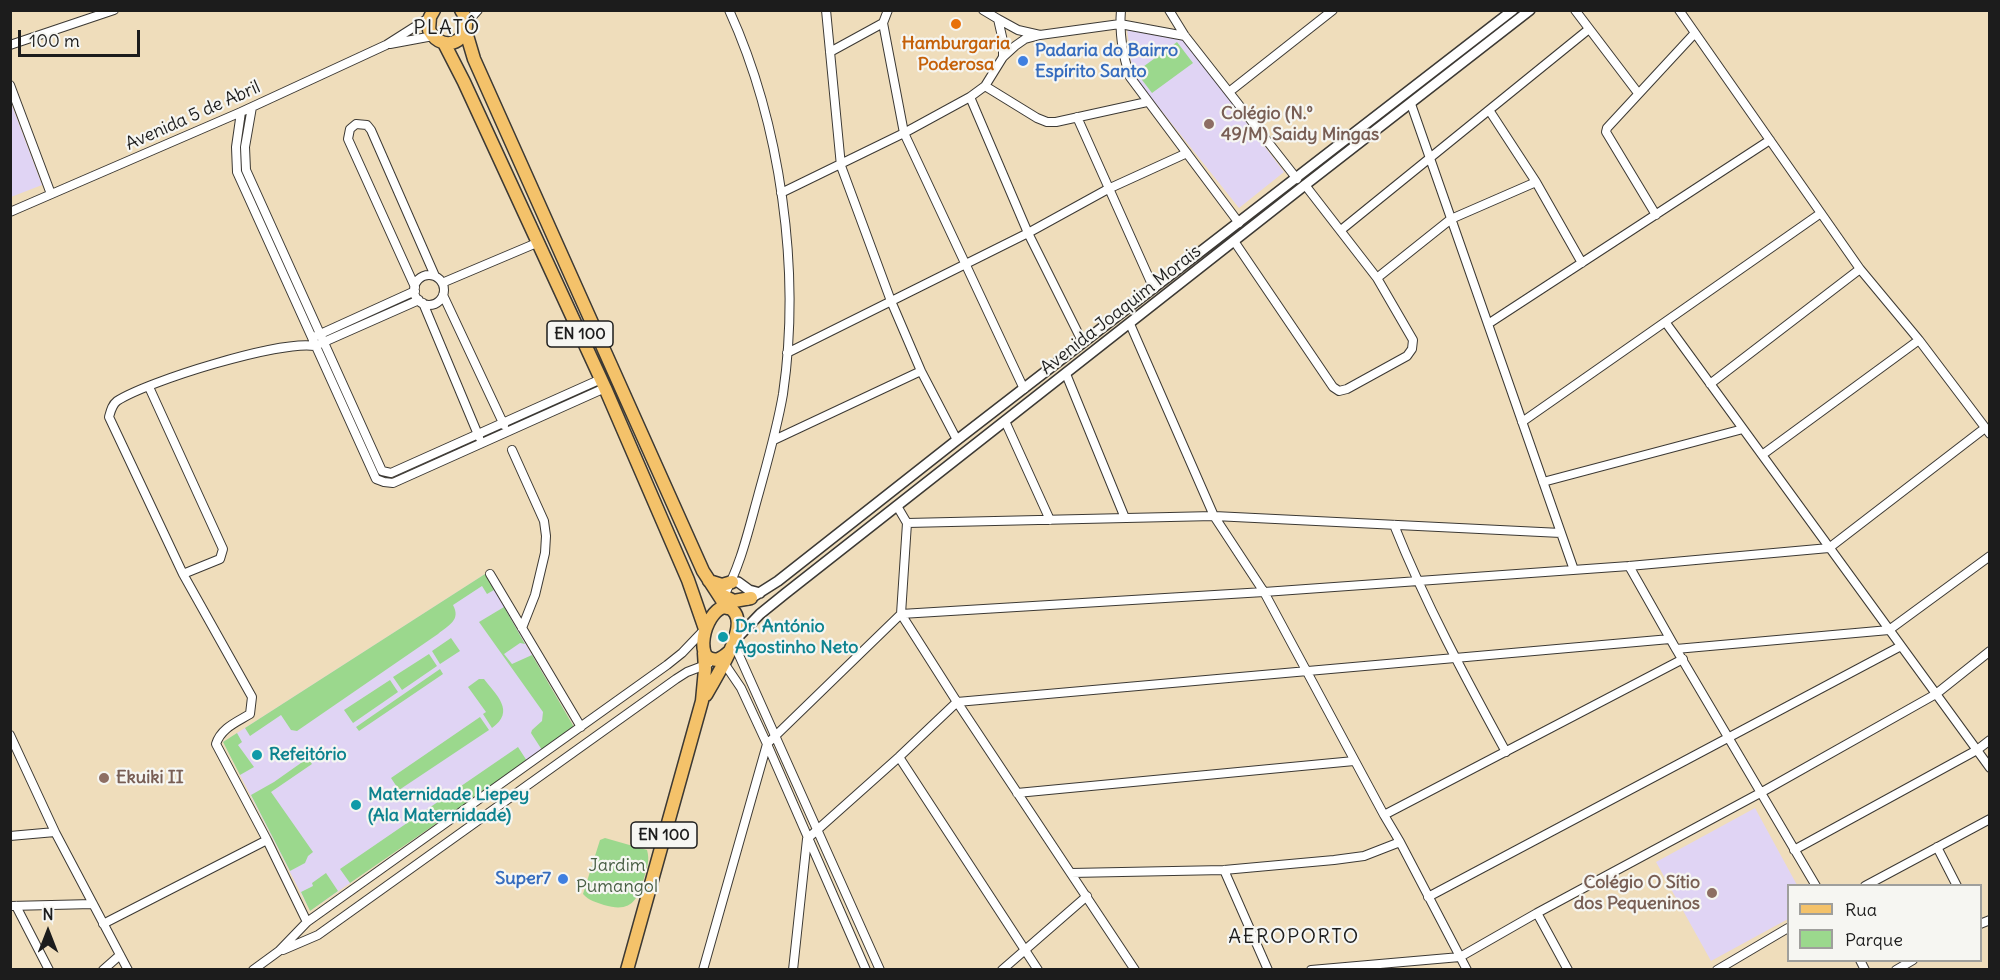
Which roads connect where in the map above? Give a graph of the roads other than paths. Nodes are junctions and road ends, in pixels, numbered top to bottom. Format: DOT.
graph roads {
  1 [pos="114,10"];
  2 [pos="478,10"];
  3 [pos="729,10"];
  4 [pos="826,10"];
  5 [pos="888,10"];
  6 [pos="983,10"];
  7 [pos="1121,10"];
  8 [pos="1170,10"];
  9 [pos="1333,10"];
  10 [pos="1513,10"];
  11 [pos="1530,10"];
  12 [pos="1575,10"];
  13 [pos="1679,10"];
  14 [pos="432,13"];
  15 [pos="998,19"];
  16 [pos="464,21"];
  17 [pos="883,23"];
  18 [pos="1120,24"];
  19 [pos="1589,28"];
  20 [pos="1694,34"];
  21 [pos="1040,35"];
  22 [pos="433,36"];
  23 [pos="1185,36"];
  24 [pos="444,43"];
  25 [pos="10,45"];
  26 [pos="386,45"];
  27 [pos="830,52"];
  28 [pos="1003,57"];
  29 [pos="10,85"];
  30 [pos="985,86"];
  31 [pos="1229,92"];
  32 [pos="1638,93"];
  33 [pos="970,97"];
  34 [pos="1147,102"];
  35 [pos="1411,104"];
  36 [pos="252,106"];
  37 [pos="1489,110"];
  38 [pos="242,112"];
  39 [pos="1077,117"];
  40 [pos="904,133"];
  41 [pos="1770,140"];
  42 [pos="1187,153"];
  43 [pos="1429,158"];
  44 [pos="841,166"];
  45 [pos="1301,182"];
  46 [pos="1536,182"];
  47 [pos="1108,189"];
  48 [pos="781,193"];
  49 [pos="51,194"];
  50 [pos="10,212"];
  51 [pos="1821,213"];
  52 [pos="1656,214"];
  53 [pos="1451,219"];
  54 [pos="1239,223"];
  55 [pos="1341,230"];
  56 [pos="1028,233"];
  57 [pos="1234,241"];
  58 [pos="538,242"];
  59 [pos="1582,263"];
  60 [pos="966,264"];
  61 [pos="1860,269"];
  62 [pos="435,276"];
  63 [pos="1377,278"];
  64 [pos="442,283"];
  65 [pos="415,289"];
  66 [pos="1154,289"];
  67 [pos="443,295"];
  68 [pos="891,301"];
  69 [pos="421,302"];
  70 [pos="1666,323"];
  71 [pos="1130,324"];
  72 [pos="1488,324"];
  73 [pos="322,338"];
  74 [pos="1919,340"];
  75 [pos="310,343"];
  76 [pos="1083,343"];
  77 [pos="787,353"];
  78 [pos="921,371"];
  79 [pos="1066,374"];
  80 [pos="603,383"];
  81 [pos="1710,384"];
  82 [pos="149,387"];
  83 [pos="1024,389"];
  84 [pos="1005,421"];
  85 [pos="1522,422"];
  86 [pos="503,423"];
  87 [pos="1743,429"];
  88 [pos="1987,431"];
  89 [pos="507,432"];
  90 [pos="478,434"];
  91 [pos="774,440"];
  92 [pos="957,440"];
  93 [pos="481,443"];
  94 [pos="512,450"];
  95 [pos="1762,454"];
  96 [pos="386,473"];
  97 [pos="384,482"];
  98 [pos="1544,482"];
  99 [pos="897,506"];
  100 [pos="1214,516"];
  101 [pos="1125,518"];
  102 [pos="1050,520"];
  103 [pos="907,523"];
  104 [pos="1394,525"];
  105 [pos="1561,533"];
  106 [pos="1828,548"];
  107 [pos="1989,555"];
  108 [pos="1629,566"];
  109 [pos="1574,570"];
  110 [pos="183,574"];
  111 [pos="490,574"];
  112 [pos="1416,581"];
  113 [pos="735,582"];
  114 [pos="1264,592"];
  115 [pos="755,596"];
  116 [pos="723,598"];
  117 [pos="901,614"];
  118 [pos="522,628"];
  119 [pos="705,629"];
  120 [pos="1890,630"];
  121 [pos="1670,639"];
  122 [pos="1901,646"];
  123 [pos="1676,649"];
  124 [pos="1989,651"];
  125 [pos="727,653"];
  126 [pos="1454,658"];
  127 [pos="704,659"];
  128 [pos="1683,660"];
  129 [pos="1305,670"];
  130 [pos="1936,694"];
  131 [pos="702,701"];
  132 [pos="957,702"];
  133 [pos="581,727"];
  134 [pos="10,735"];
  135 [pos="776,736"];
  136 [pos="1729,736"];
  137 [pos="1989,740"];
  138 [pos="767,744"];
  139 [pos="1977,750"];
  140 [pos="1506,752"];
  141 [pos="22,757"];
  142 [pos="899,757"];
  143 [pos="10,758"];
  144 [pos="535,759"];
  145 [pos="1354,761"];
  146 [pos="1989,768"];
  147 [pos="544,773"];
  148 [pos="1017,792"];
  149 [pos="1762,792"];
  150 [pos="1384,815"];
  151 [pos="1989,819"];
  152 [pos="818,830"];
  153 [pos="55,832"];
  154 [pos="10,836"];
  155 [pos="807,839"];
  156 [pos="267,840"];
  157 [pos="1400,842"];
  158 [pos="1937,847"];
  159 [pos="1794,850"];
  160 [pos="1224,870"];
  161 [pos="1071,873"];
  162 [pos="1815,884"];
  163 [pos="1867,884"];
  164 [pos="1956,884"];
  165 [pos="1087,896"];
  166 [pos="1428,897"];
  167 [pos="93,904"];
  168 [pos="13,906"];
  169 [pos="1537,913"];
  170 [pos="307,922"];
  171 [pos="103,924"];
  172 [pos="1787,929"];
  173 [pos="1026,949"];
  174 [pos="279,951"];
  175 [pos="120,955"];
  176 [pos="1460,957"];
  177 [pos="1359,967"];
  178 [pos="49,969"];
  179 [pos="103,969"];
  180 [pos="128,969"];
  181 [pos="253,969"];
  182 [pos="627,969"];
  183 [pos="703,969"];
  184 [pos="793,969"];
  185 [pos="866,969"];
  186 [pos="880,969"];
  187 [pos="1002,969"];
  188 [pos="1038,969"];
  189 [pos="1135,969"];
  190 [pos="1268,969"];
  191 [pos="1311,969"];
  192 [pos="1467,969"];
  193 [pos="1568,969"];
  194 [pos="1716,969"];
  1 -- 25 [label="street"];
  2 -- 16 [label="street"];
  3 -- 48 [label="street"];
  4 -- 27 [label="street"];
  5 -- 17 [label="street"];
  6 -- 15 [label="street"];
  7 -- 18 [label="street"];
  8 -- 23 [label="street"];
  9 -- 31 [label="street"];
  10 -- 45 [label="street, Avenida Joaquim Morais"];
  11 -- 35 [label="street, Avenida Joaquim Morais"];
  12 -- 19 [label="street"];
  13 -- 20 [label="street"];
  14 -- 22 [label="main road"];
  14 -- 26 [label="street, Avenida 5 de Abril"];
  15 -- 21 [label="street"];
  15 -- 28 [label="street"];
  16 -- 24 [label="main road"];
  16 -- 116 [label="main road, EN 100"];
  17 -- 27 [label="street"];
  17 -- 40 [label="street"];
  18 -- 21 [label="street"];
  18 -- 23 [label="street"];
  18 -- 34 [label="street"];
  19 -- 32 [label="street"];
  19 -- 37 [label="street"];
  20 -- 32 [label="street"];
  20 -- 41 [label="street"];
  21 -- 28 [label="street"];
  22 -- 24 [label="main road"];
  22 -- 26 [label="street, Avenida 5 de Abril"];
  23 -- 31 [label="street"];
  24 -- 58 [label="main road, EN 100"];
  26 -- 36 [label="street, Avenida 5 de Abril"];
  27 -- 44 [label="street"];
  28 -- 30 [label="street"];
  29 -- 49 [label="street"];
  30 -- 33 [label="street"];
  30 -- 39 [label="street"];
  31 -- 45 [label="street"];
  32 -- 52 [label="street"];
  33 -- 40 [label="street"];
  33 -- 56 [label="street"];
  34 -- 39 [label="street"];
  34 -- 42 [label="street"];
  35 -- 43 [label="street"];
  35 -- 45 [label="street, Avenida Joaquim Morais"];
  36 -- 38 [label="street, Avenida 5 de Abril"];
  36 -- 73 [label="street"];
  37 -- 43 [label="street"];
  37 -- 46 [label="street"];
  38 -- 49 [label="street, Avenida 5 de Abril"];
  38 -- 75 [label="street"];
  39 -- 47 [label="street"];
  40 -- 44 [label="street"];
  40 -- 60 [label="street"];
  41 -- 51 [label="street"];
  41 -- 52 [label="street"];
  42 -- 47 [label="street"];
  42 -- 54 [label="street"];
  43 -- 53 [label="street"];
  43 -- 55 [label="street"];
  44 -- 48 [label="street"];
  44 -- 68 [label="street"];
  45 -- 54 [label="street, Avenida Joaquim Morais"];
  45 -- 55 [label="street"];
  45 -- 57 [label="street, Avenida Joaquim Morais"];
  46 -- 53 [label="street"];
  46 -- 59 [label="street"];
  47 -- 56 [label="street"];
  47 -- 66 [label="street"];
  48 -- 77 [label="street"];
  49 -- 50 [label="street, Avenida 5 de Abril"];
  51 -- 61 [label="street"];
  51 -- 70 [label="street"];
  52 -- 59 [label="street"];
  53 -- 63 [label="street"];
  53 -- 72 [label="street"];
  54 -- 66 [label="street, Avenida Joaquim Morais"];
  55 -- 63 [label="street"];
  56 -- 60 [label="street"];
  56 -- 76 [label="street"];
  57 -- 63 [label="street"];
  57 -- 71 [label="street, Avenida Joaquim Morais"];
  58 -- 64 [label="street"];
  58 -- 80 [label="main road, EN 100"];
  59 -- 72 [label="street"];
  60 -- 68 [label="street"];
  60 -- 83 [label="street"];
  61 -- 74 [label="street"];
  61 -- 81 [label="street"];
  62 -- 64 [label="street"];
  62 -- 65 [label="street"];
  62 -- 65 [label="street"];
  64 -- 67 [label="street"];
  65 -- 69 [label="street"];
  65 -- 73 [label="street"];
  66 -- 76 [label="street, Avenida Joaquim Morais"];
  67 -- 69 [label="street"];
  67 -- 86 [label="street"];
  68 -- 77 [label="street"];
  68 -- 78 [label="street"];
  69 -- 73 [label="street"];
  69 -- 90 [label="street"];
  70 -- 81 [label="street"];
  70 -- 85 [label="street"];
  71 -- 79 [label="street, Avenida Joaquim Morais"];
  71 -- 100 [label="street"];
  72 -- 85 [label="street"];
  73 -- 75 [label="street"];
  73 -- 96 [label="street"];
  74 -- 88 [label="street"];
  74 -- 95 [label="street"];
  75 -- 82 [label="street"];
  75 -- 97 [label="street"];
  76 -- 83 [label="street, Avenida Joaquim Morais"];
  77 -- 91 [label="street"];
  78 -- 91 [label="street"];
  78 -- 92 [label="street"];
  79 -- 84 [label="street, Avenida Joaquim Morais"];
  79 -- 101 [label="street"];
  80 -- 86 [label="street"];
  80 -- 89 [label="street"];
  80 -- 119 [label="main road, EN 100"];
  81 -- 87 [label="street"];
  82 -- 110 [label="street"];
  82 -- 110 [label="street"];
  83 -- 92 [label="street, Avenida Joaquim Morais"];
  84 -- 99 [label="street, Avenida Joaquim Morais"];
  84 -- 102 [label="street"];
  85 -- 98 [label="street"];
  86 -- 89 [label="street"];
  86 -- 90 [label="street"];
  87 -- 95 [label="street"];
  87 -- 98 [label="street"];
  88 -- 106 [label="street"];
  89 -- 93 [label="street"];
  90 -- 93 [label="street"];
  90 -- 96 [label="street"];
  91 -- 113 [label="street"];
  92 -- 115 [label="street, Avenida Joaquim Morais"];
  93 -- 97 [label="street"];
  94 -- 118 [label="street"];
  95 -- 106 [label="street"];
  96 -- 97 [label="street"];
  98 -- 105 [label="street"];
  99 -- 103 [label="street"];
  99 -- 125 [label="street, Avenida Joaquim Morais"];
  100 -- 101 [label="street"];
  100 -- 104 [label="street"];
  100 -- 114 [label="street"];
  101 -- 102 [label="street"];
  102 -- 103 [label="street"];
  103 -- 117 [label="street"];
  104 -- 105 [label="street"];
  104 -- 112 [label="street"];
  105 -- 109 [label="street"];
  106 -- 108 [label="street"];
  106 -- 120 [label="street"];
  107 -- 120 [label="street"];
  108 -- 109 [label="street"];
  108 -- 121 [label="street"];
  109 -- 112 [label="street"];
  110 -- 156 [label="street"];
  111 -- 118 [label="street"];
  112 -- 114 [label="street"];
  112 -- 126 [label="street"];
  113 -- 115 [label="street"];
  113 -- 116 [label="street"];
  113 -- 116 [label="main road"];
  114 -- 117 [label="street"];
  114 -- 129 [label="street"];
  115 -- 116 [label="main road"];
  116 -- 119 [label="main road, EN 100"];
  116 -- 125 [label="main road, EN 100"];
  117 -- 132 [label="street"];
  117 -- 135 [label="street"];
  118 -- 133 [label="street"];
  119 -- 127 [label="main road, EN 100"];
  119 -- 133 [label="street"];
  120 -- 122 [label="street"];
  120 -- 123 [label="street"];
  121 -- 123 [label="street"];
  121 -- 126 [label="street"];
  122 -- 130 [label="street"];
  122 -- 136 [label="street"];
  123 -- 128 [label="street"];
  124 -- 130 [label="street"];
  125 -- 127 [label="main road"];
  125 -- 131 [label="main road, EN 100"];
  125 -- 135 [label="street"];
  125 -- 138 [label="street"];
  126 -- 129 [label="street"];
  126 -- 140 [label="street"];
  127 -- 131 [label="main road, EN 100"];
  127 -- 147 [label="street"];
  128 -- 136 [label="street"];
  128 -- 140 [label="street"];
  129 -- 132 [label="street"];
  129 -- 145 [label="street"];
  130 -- 139 [label="street"];
  130 -- 149 [label="street"];
  131 -- 182 [label="main road, EN 100"];
  132 -- 142 [label="street"];
  132 -- 148 [label="street"];
  133 -- 144 [label="street"];
  134 -- 141 [label="street"];
  135 -- 138 [label="street"];
  135 -- 152 [label="street"];
  136 -- 149 [label="street"];
  136 -- 166 [label="street"];
  137 -- 139 [label="street"];
  138 -- 155 [label="street"];
  138 -- 183 [label="street"];
  139 -- 146 [label="street"];
  139 -- 159 [label="street"];
  140 -- 150 [label="street"];
  141 -- 143 [label="street"];
  141 -- 153 [label="street"];
  142 -- 152 [label="street"];
  142 -- 173 [label="street"];
  144 -- 147 [label="street"];
  144 -- 170 [label="street"];
  145 -- 148 [label="street"];
  145 -- 150 [label="street"];
  147 -- 174 [label="street"];
  148 -- 161 [label="street"];
  149 -- 159 [label="street"];
  149 -- 169 [label="street"];
  150 -- 157 [label="street"];
  151 -- 158 [label="street"];
  152 -- 155 [label="street"];
  152 -- 186 [label="street"];
  153 -- 154 [label="street"];
  153 -- 167 [label="street"];
  155 -- 184 [label="street"];
  155 -- 185 [label="street"];
  156 -- 170 [label="street"];
  156 -- 171 [label="street"];
  157 -- 160 [label="street"];
  157 -- 166 [label="street"];
  158 -- 163 [label="street"];
  158 -- 164 [label="street"];
  159 -- 162 [label="street"];
  160 -- 161 [label="street"];
  160 -- 190 [label="street"];
  161 -- 165 [label="street"];
  165 -- 173 [label="street"];
  165 -- 189 [label="street"];
  166 -- 176 [label="street"];
  167 -- 168 [label="street"];
  167 -- 171 [label="street"];
  168 -- 178 [label="street"];
  169 -- 176 [label="street"];
  169 -- 193 [label="street"];
  170 -- 174 [label="street"];
  171 -- 175 [label="street"];
  172 -- 194 [label="street"];
  173 -- 187 [label="street"];
  173 -- 188 [label="street"];
  174 -- 181 [label="street"];
  175 -- 179 [label="street"];
  175 -- 180 [label="street"];
  176 -- 177 [label="street"];
  176 -- 192 [label="street"];
  177 -- 191 [label="street"];
}
